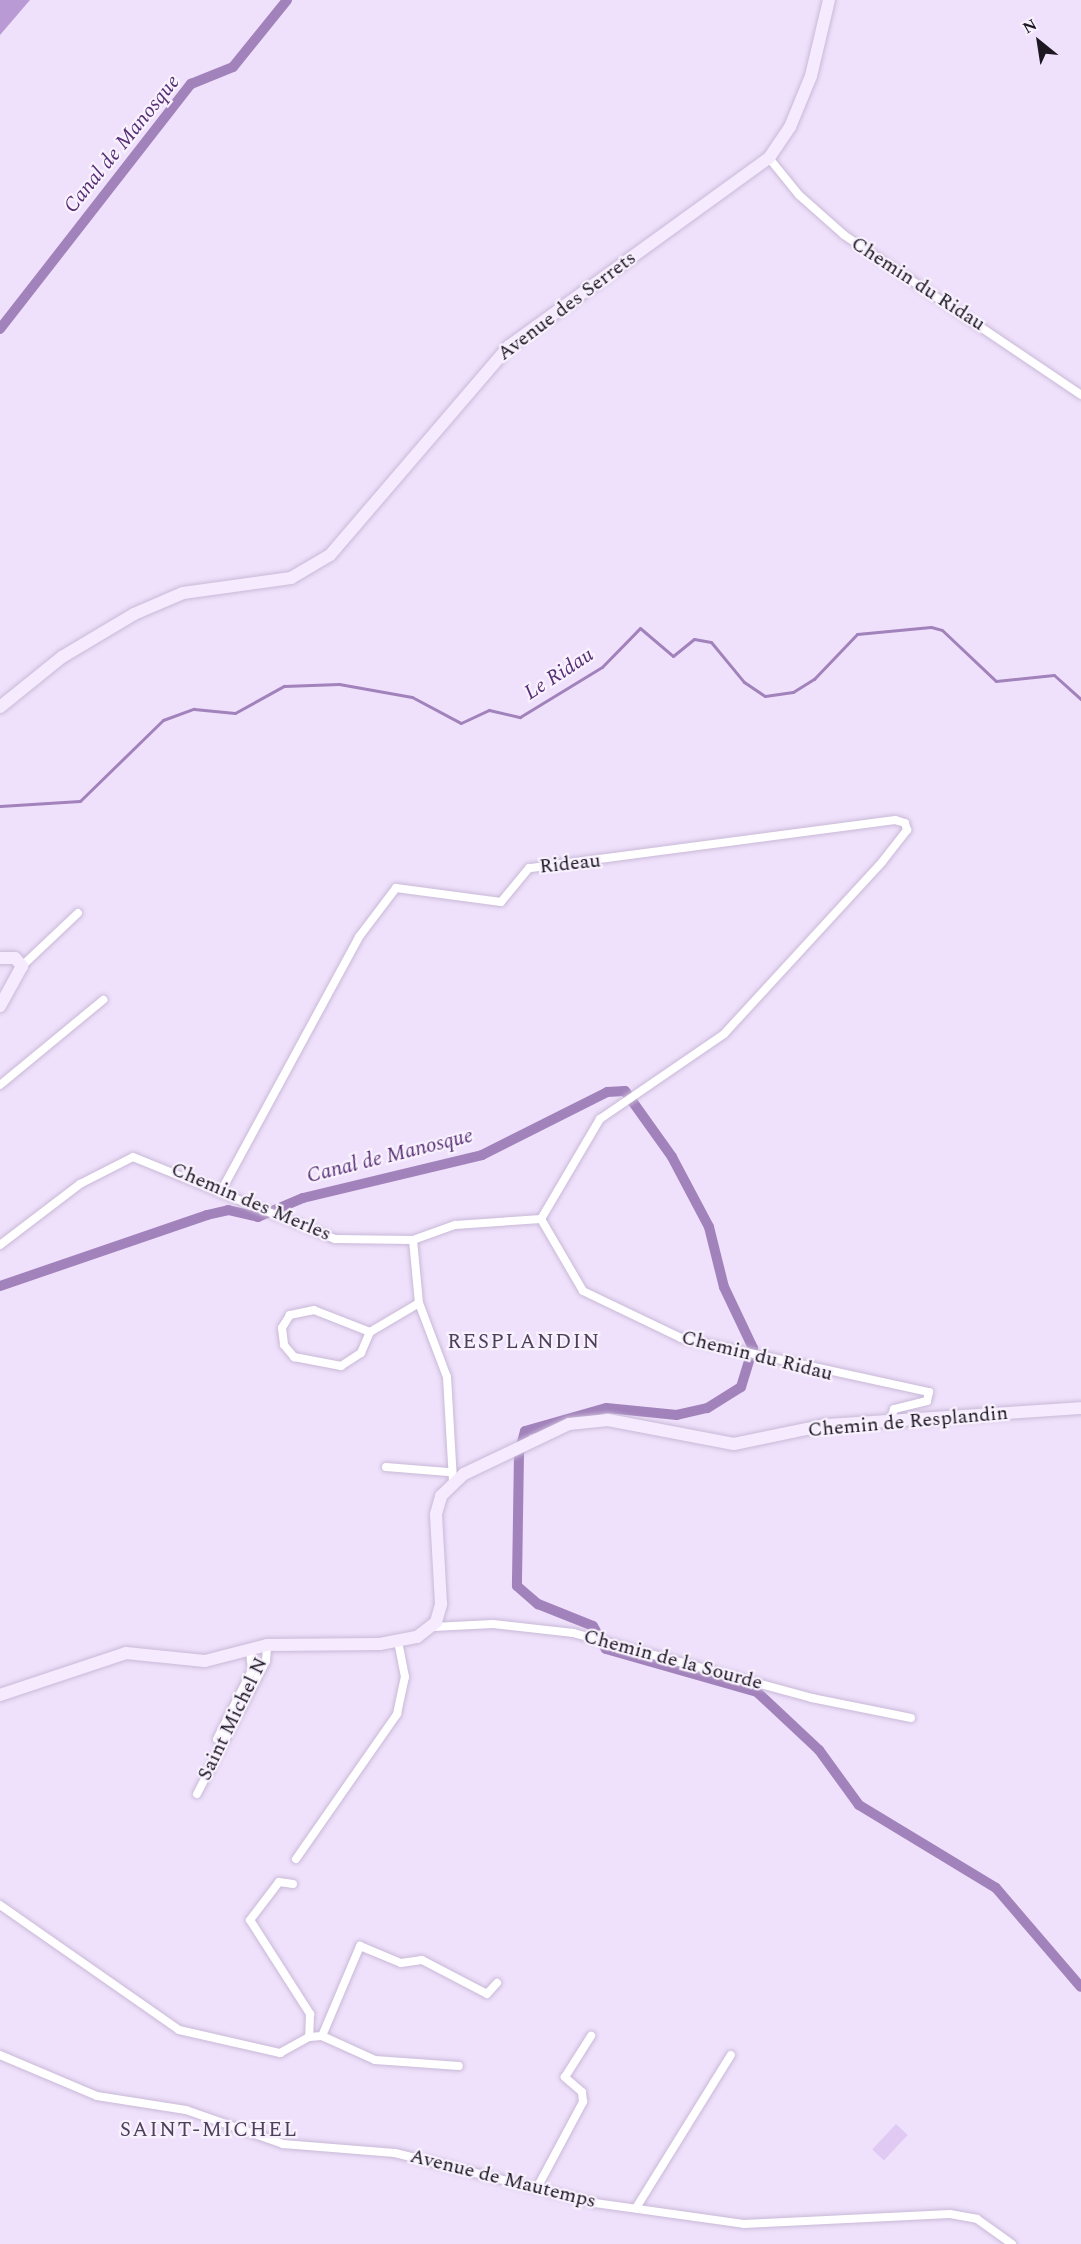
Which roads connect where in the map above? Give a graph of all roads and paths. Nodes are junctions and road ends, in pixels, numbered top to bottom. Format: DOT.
graph roads {
  1 [pos="829,0"];
  2 [pos="769,158"];
  3 [pos="1081,395"];
  4 [pos="0,707"];
  5 [pos="78,913"];
  6 [pos="0,958"];
  7 [pos="22,966"];
  8 [pos="103,1000"];
  9 [pos="0,1006"];
  10 [pos="0,1085"];
  11 [pos="222,1189"];
  12 [pos="541,1219"];
  13 [pos="413,1240"];
  14 [pos="0,1245"];
  15 [pos="419,1303"];
  16 [pos="370,1332"];
  17 [pos="1081,1408"];
  18 [pos="890,1421"];
  19 [pos="386,1467"];
  20 [pos="451,1477"];
  21 [pos="433,1627"];
  22 [pos="398,1642"];
  23 [pos="267,1645"];
  24 [pos="250,1651"];
  25 [pos="0,1695"];
  26 [pos="911,1718"];
  27 [pos="217,1739"];
  28 [pos="197,1794"];
  29 [pos="296,1859"];
  30 [pos="293,1884"];
  31 [pos="0,1905"];
  32 [pos="497,1983"];
  33 [pos="322,2036"];
  34 [pos="591,2036"];
  35 [pos="309,2037"];
  36 [pos="0,2055"];
  37 [pos="730,2055"];
  38 [pos="459,2066"];
  39 [pos="537,2188"];
  40 [pos="636,2208"];
  41 [pos="1012,2244"];
  1 -- 2 [label="street, Avenue des Serrets"];
  2 -- 3 [label="street, Chemin du Ridau"];
  2 -- 4 [label="street, Avenue des Serrets"];
  5 -- 7 [label="street"];
  6 -- 7 [label="street"];
  7 -- 9 [label="street"];
  8 -- 10 [label="street"];
  11 -- 12 [label="street, Rideau"];
  11 -- 13 [label="street, Chemin des Merles"];
  11 -- 14 [label="street, Chemin des Merles"];
  12 -- 13 [label="street, Chemin des Merles"];
  12 -- 18 [label="street, Chemin du Ridau"];
  13 -- 15 [label="street"];
  15 -- 16 [label="street"];
  15 -- 20 [label="street"];
  16 -- 16 [label="street"];
  17 -- 18 [label="street, Chemin de Resplandin"];
  18 -- 20 [label="street, Chemin de Resplandin"];
  19 -- 20 [label="street"];
  20 -- 21 [label="street, Chemin de Resplandin"];
  21 -- 22 [label="street"];
  21 -- 26 [label="street, Chemin de la Sourde"];
  22 -- 23 [label="street"];
  22 -- 29 [label="street"];
  23 -- 24 [label="street"];
  23 -- 28 [label="street, Saint Michel N"];
  24 -- 25 [label="street"];
  24 -- 27 [label="street"];
  30 -- 35 [label="street"];
  31 -- 35 [label="street"];
  32 -- 33 [label="street"];
  33 -- 35 [label="street"];
  33 -- 38 [label="street"];
  34 -- 39 [label="street"];
  36 -- 39 [label="street, Avenue de Mautemps"];
  37 -- 40 [label="street"];
  39 -- 40 [label="street, Avenue de Mautemps"];
  40 -- 41 [label="street, Avenue de Mautemps"];
}
